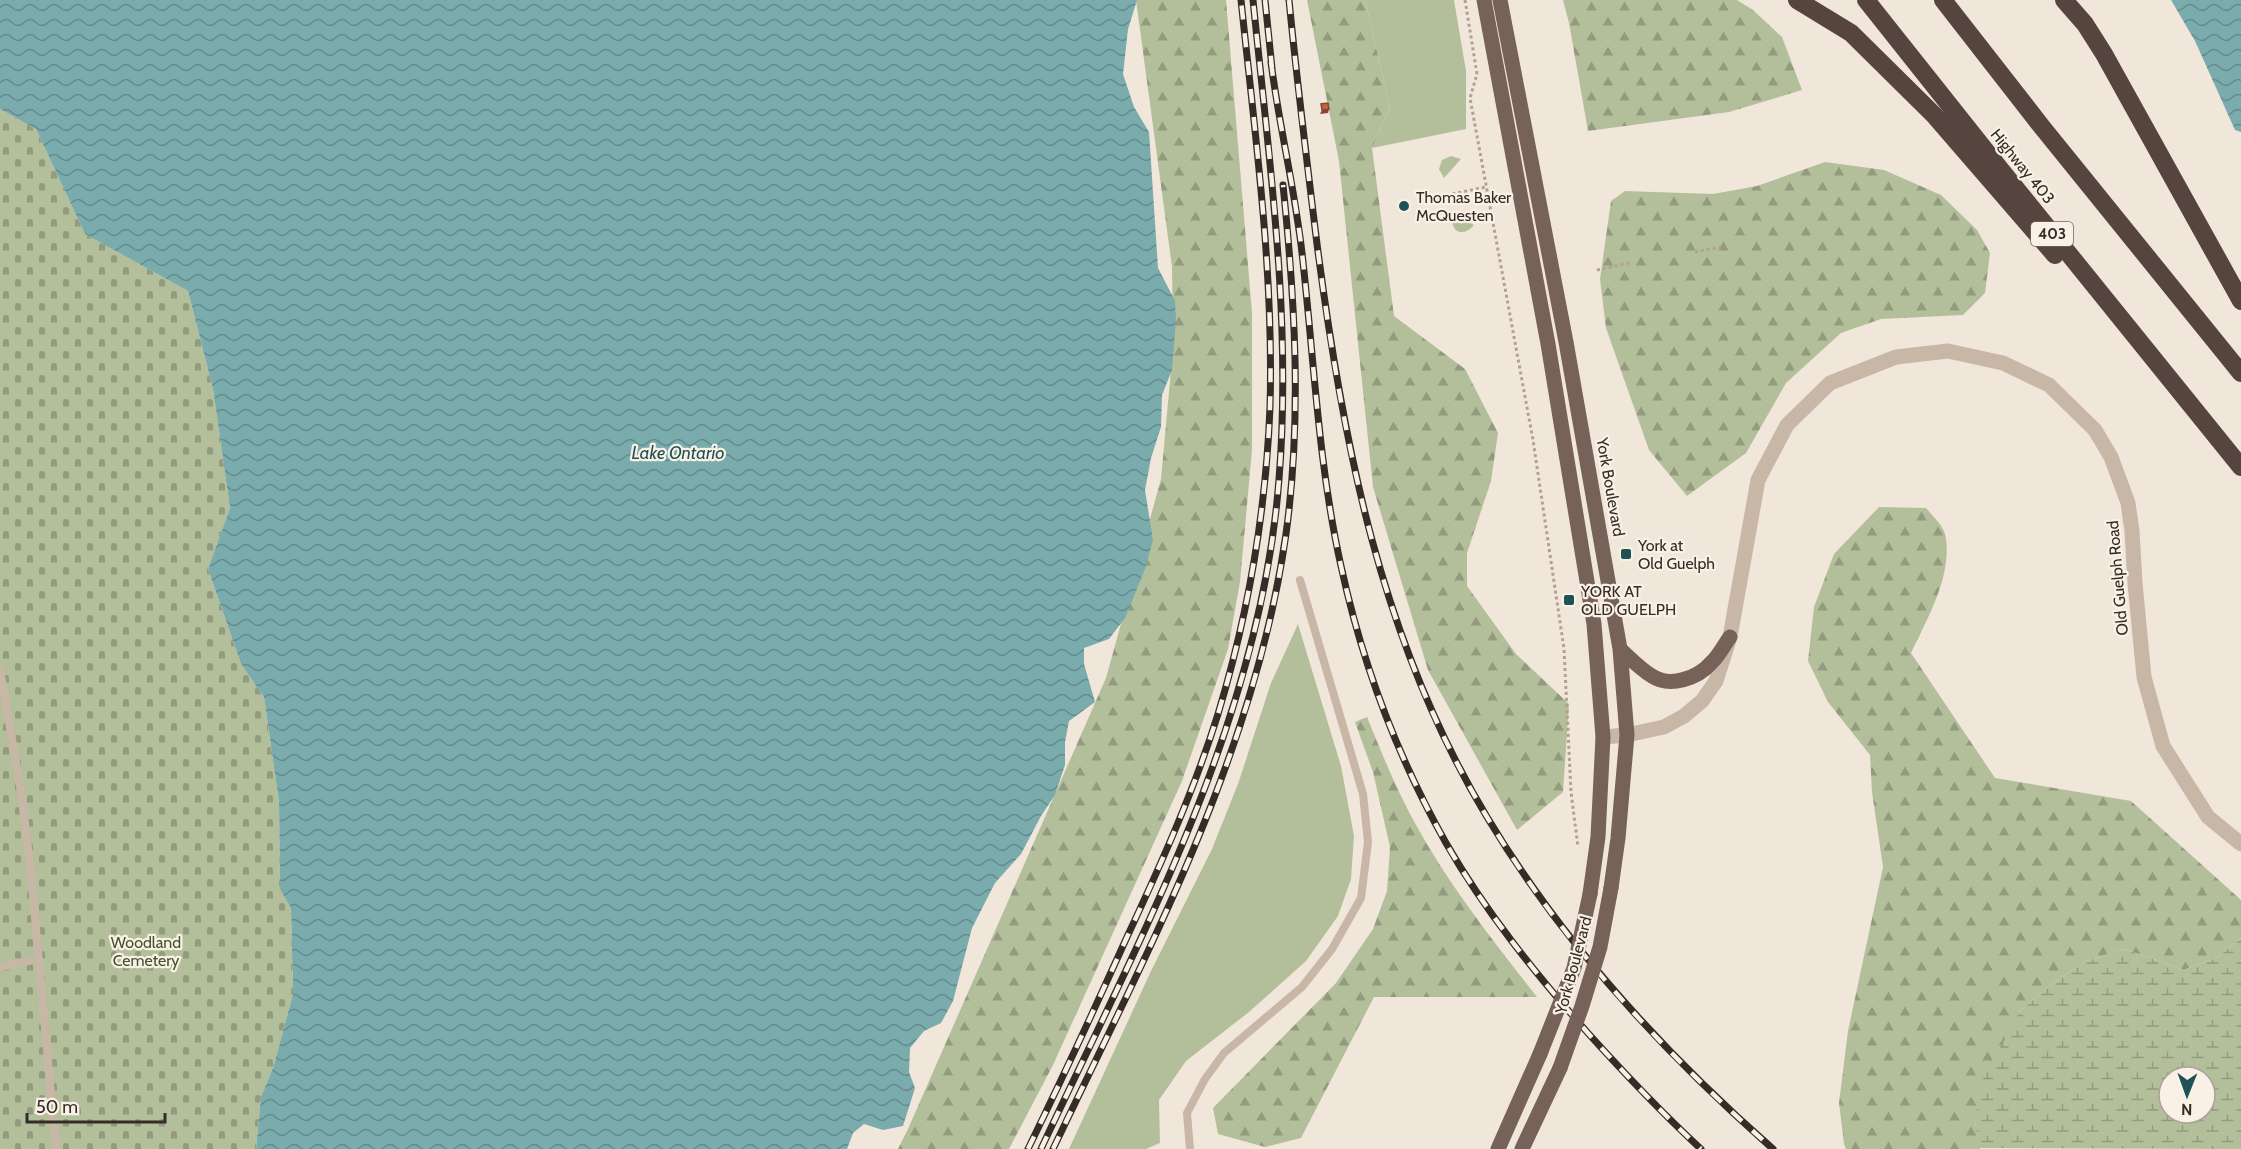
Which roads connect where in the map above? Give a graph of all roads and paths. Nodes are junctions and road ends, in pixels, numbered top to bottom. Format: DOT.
graph roads {
  1 [pos="1465,0"];
  2 [pos="1484,0"];
  3 [pos="1500,0"];
  4 [pos="1797,0"];
  5 [pos="1866,0"];
  6 [pos="1943,0"];
  7 [pos="2064,0"];
  8 [pos="1486,188"];
  9 [pos="1423,200"];
  10 [pos="1721,247"];
  11 [pos="1695,252"];
  12 [pos="1629,263"];
  13 [pos="1597,270"];
  14 [pos="2241,301"];
  15 [pos="2162,370"];
  16 [pos="2241,373"];
  17 [pos="2241,467"];
  18 [pos="1300,580"];
  19 [pos="1730,637"];
  20 [pos="1620,649"];
  21 [pos="0,670"];
  22 [pos="1627,735"];
  23 [pos="1603,737"];
  24 [pos="2241,844"];
  25 [pos="1579,855"];
  26 [pos="39,958"];
  27 [pos="0,967"];
  28 [pos="56,1149"];
  29 [pos="1190,1149"];
  30 [pos="1498,1149"];
  31 [pos="1522,1149"];
  1 -- 8 [label="path"];
  2 -- 23 [label="main road, York Boulevard"];
  3 -- 20 [label="main road, York Boulevard"];
  4 -- 15 [label="highway"];
  5 -- 15 [label="highway, Highway 403 / 403"];
  6 -- 16 [label="highway"];
  7 -- 14 [label="highway"];
  8 -- 9 [label="path"];
  8 -- 25 [label="path"];
  10 -- 11 [label="path"];
  12 -- 13 [label="path"];
  15 -- 17 [label="highway, Highway 403 / 403"];
  18 -- 29 [label="lane"];
  19 -- 20 [label="main road"];
  19 -- 22 [label="street, Old Guelph Road"];
  19 -- 24 [label="street, Old Guelph Road"];
  20 -- 22 [label="main road, York Boulevard"];
  21 -- 26 [label="lane"];
  22 -- 23 [label="street, Old Guelph Road"];
  22 -- 31 [label="main road, York Boulevard, bridge"];
  23 -- 30 [label="main road, York Boulevard, bridge"];
  26 -- 27 [label="lane"];
  26 -- 28 [label="lane"];
}
